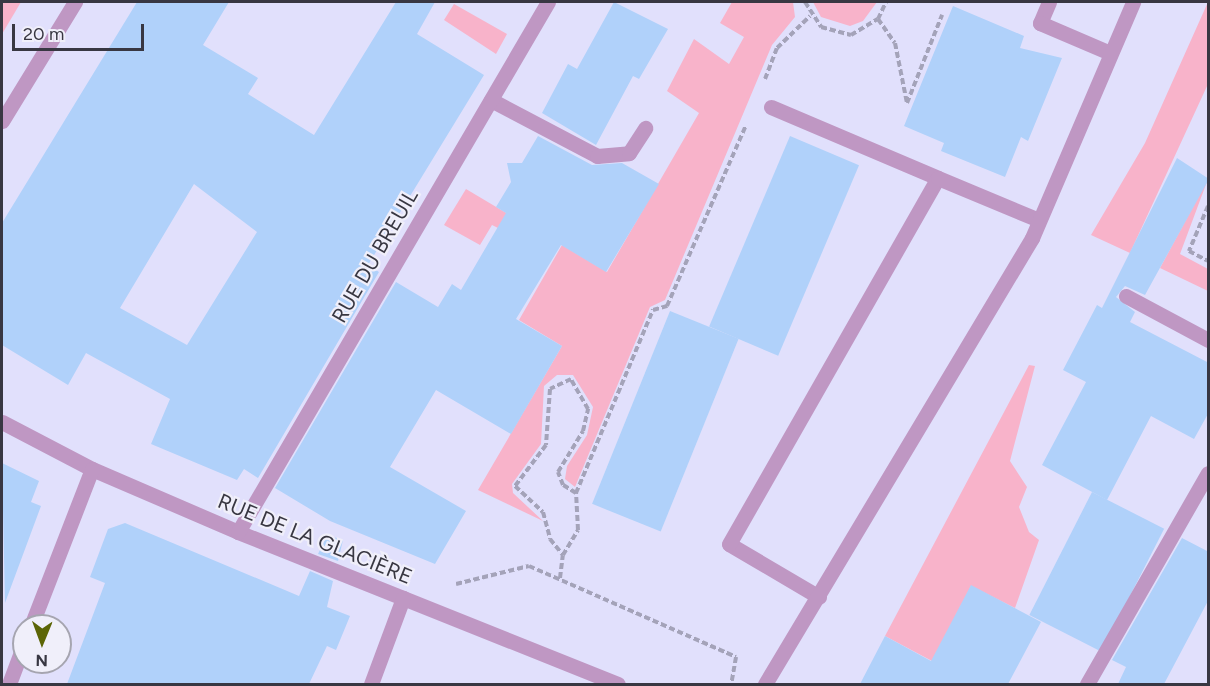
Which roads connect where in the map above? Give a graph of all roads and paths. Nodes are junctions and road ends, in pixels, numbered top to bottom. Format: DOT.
graph roads {
  1 [pos="75,2"];
  2 [pos="548,2"];
  3 [pos="805,2"];
  4 [pos="886,2"];
  5 [pos="1049,2"];
  6 [pos="1133,2"];
  7 [pos="942,15"];
  8 [pos="810,16"];
  9 [pos="878,19"];
  10 [pos="1110,53"];
  11 [pos="760,90"];
  12 [pos="490,100"];
  13 [pos="771,107"];
  14 [pos="752,112"];
  15 [pos="2,122"];
  16 [pos="645,128"];
  17 [pos="938,178"];
  18 [pos="1209,206"];
  19 [pos="1040,220"];
  20 [pos="1209,261"];
  21 [pos="1126,296"];
  22 [pos="1209,340"];
  23 [pos="2,422"];
  24 [pos="92,469"];
  25 [pos="1209,473"];
  26 [pos="576,494"];
  27 [pos="238,532"];
  28 [pos="563,555"];
  29 [pos="560,578"];
  30 [pos="819,597"];
  31 [pos="403,598"];
  32 [pos="36,614"];
  33 [pos="371,684"];
  34 [pos="618,684"];
  35 [pos="731,684"];
  36 [pos="765,684"];
  37 [pos="1087,684"];
  1 -- 15 [label="street"];
  2 -- 12 [label="street, RUE DU BREUIL"];
  3 -- 8 [label="path"];
  4 -- 9 [label="path"];
  5 -- 10 [label="street"];
  6 -- 10 [label="street"];
  7 -- 9 [label="path"];
  8 -- 9 [label="path"];
  8 -- 11 [label="path"];
  10 -- 19 [label="street"];
  12 -- 16 [label="street"];
  12 -- 27 [label="street, RUE DU BREUIL"];
  13 -- 17 [label="street"];
  14 -- 26 [label="path"];
  17 -- 19 [label="street"];
  17 -- 30 [label="street"];
  18 -- 20 [label="path"];
  19 -- 30 [label="street"];
  21 -- 22 [label="street"];
  23 -- 24 [label="street, RUE DE LA GLACIÈRE"];
  24 -- 27 [label="street, RUE DE LA GLACIÈRE"];
  24 -- 32 [label="street"];
  25 -- 37 [label="street"];
  26 -- 28 [label="path"];
  26 -- 28 [label="path"];
  27 -- 31 [label="street, RUE DE LA GLACIÈRE"];
  28 -- 29 [label="path"];
  29 -- 31 [label="path"];
  29 -- 35 [label="path"];
  30 -- 36 [label="street"];
  31 -- 33 [label="street"];
  31 -- 34 [label="street, RUE DE LA GLACIÈRE"];
}
